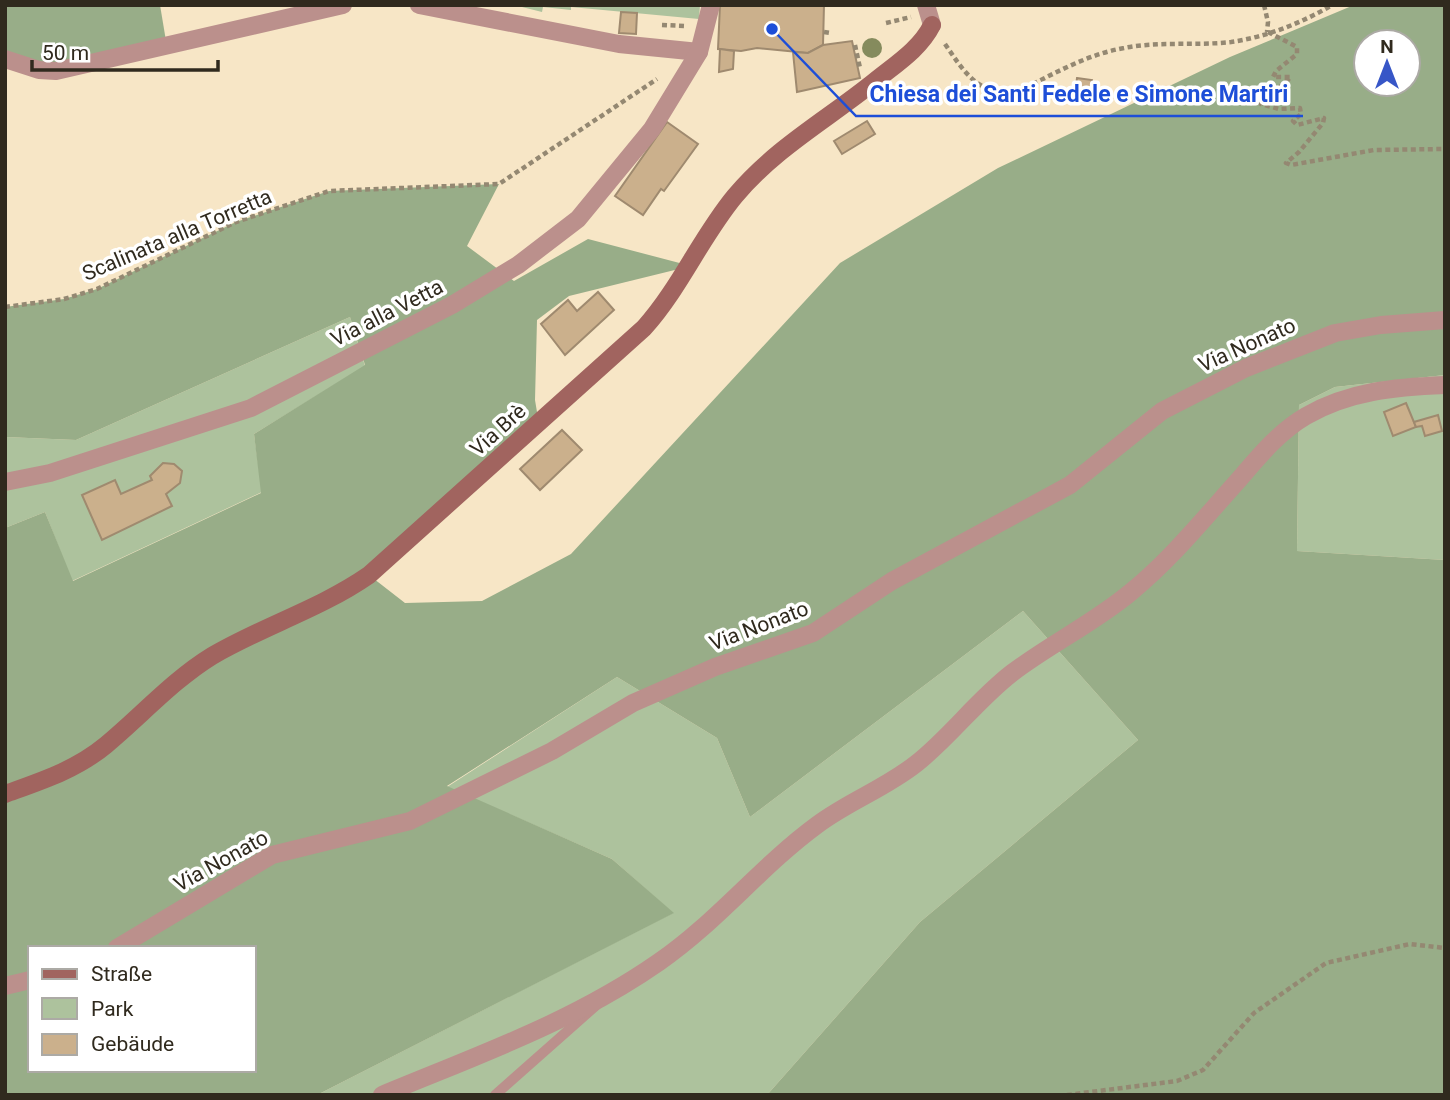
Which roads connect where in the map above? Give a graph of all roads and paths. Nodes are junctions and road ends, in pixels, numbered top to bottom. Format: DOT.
graph roads {
  1 [pos="343,5"];
  2 [pos="419,5"];
  3 [pos="712,5"];
  4 [pos="1264,5"];
  5 [pos="1332,5"];
  6 [pos="932,12"];
  7 [pos="1267,32"];
  8 [pos="855,45"];
  9 [pos="699,51"];
  10 [pos="5,59"];
  11 [pos="860,71"];
  12 [pos="666,74"];
  13 [pos="1445,149"];
  14 [pos="5,307"];
  15 [pos="1445,320"];
  16 [pos="1445,385"];
  17 [pos="5,482"];
  18 [pos="5,794"];
  19 [pos="120,946"];
  20 [pos="1445,948"];
  21 [pos="28,980"];
  22 [pos="5,986"];
  23 [pos="603,999"];
  24 [pos="382,1095"];
  25 [pos="495,1095"];
  26 [pos="1067,1095"];
  1 -- 10 [label="street"];
  2 -- 9 [label="street"];
  3 -- 9 [label="street, Via alla Vetta"];
  4 -- 7 [label="path"];
  5 -- 7 [label="path"];
  6 -- 7 [label="path"];
  6 -- 18 [label="street, Via Brè"];
  7 -- 13 [label="path"];
  8 -- 11 [label="path"];
  9 -- 17 [label="street, Via alla Vetta"];
  12 -- 14 [label="path, Scalinata alla Torretta"];
  15 -- 19 [label="street, Via Nonato"];
  16 -- 23 [label="street"];
  20 -- 26 [label="path"];
  21 -- 22 [label="street"];
  23 -- 24 [label="street"];
  23 -- 25 [label="lane"];
}
